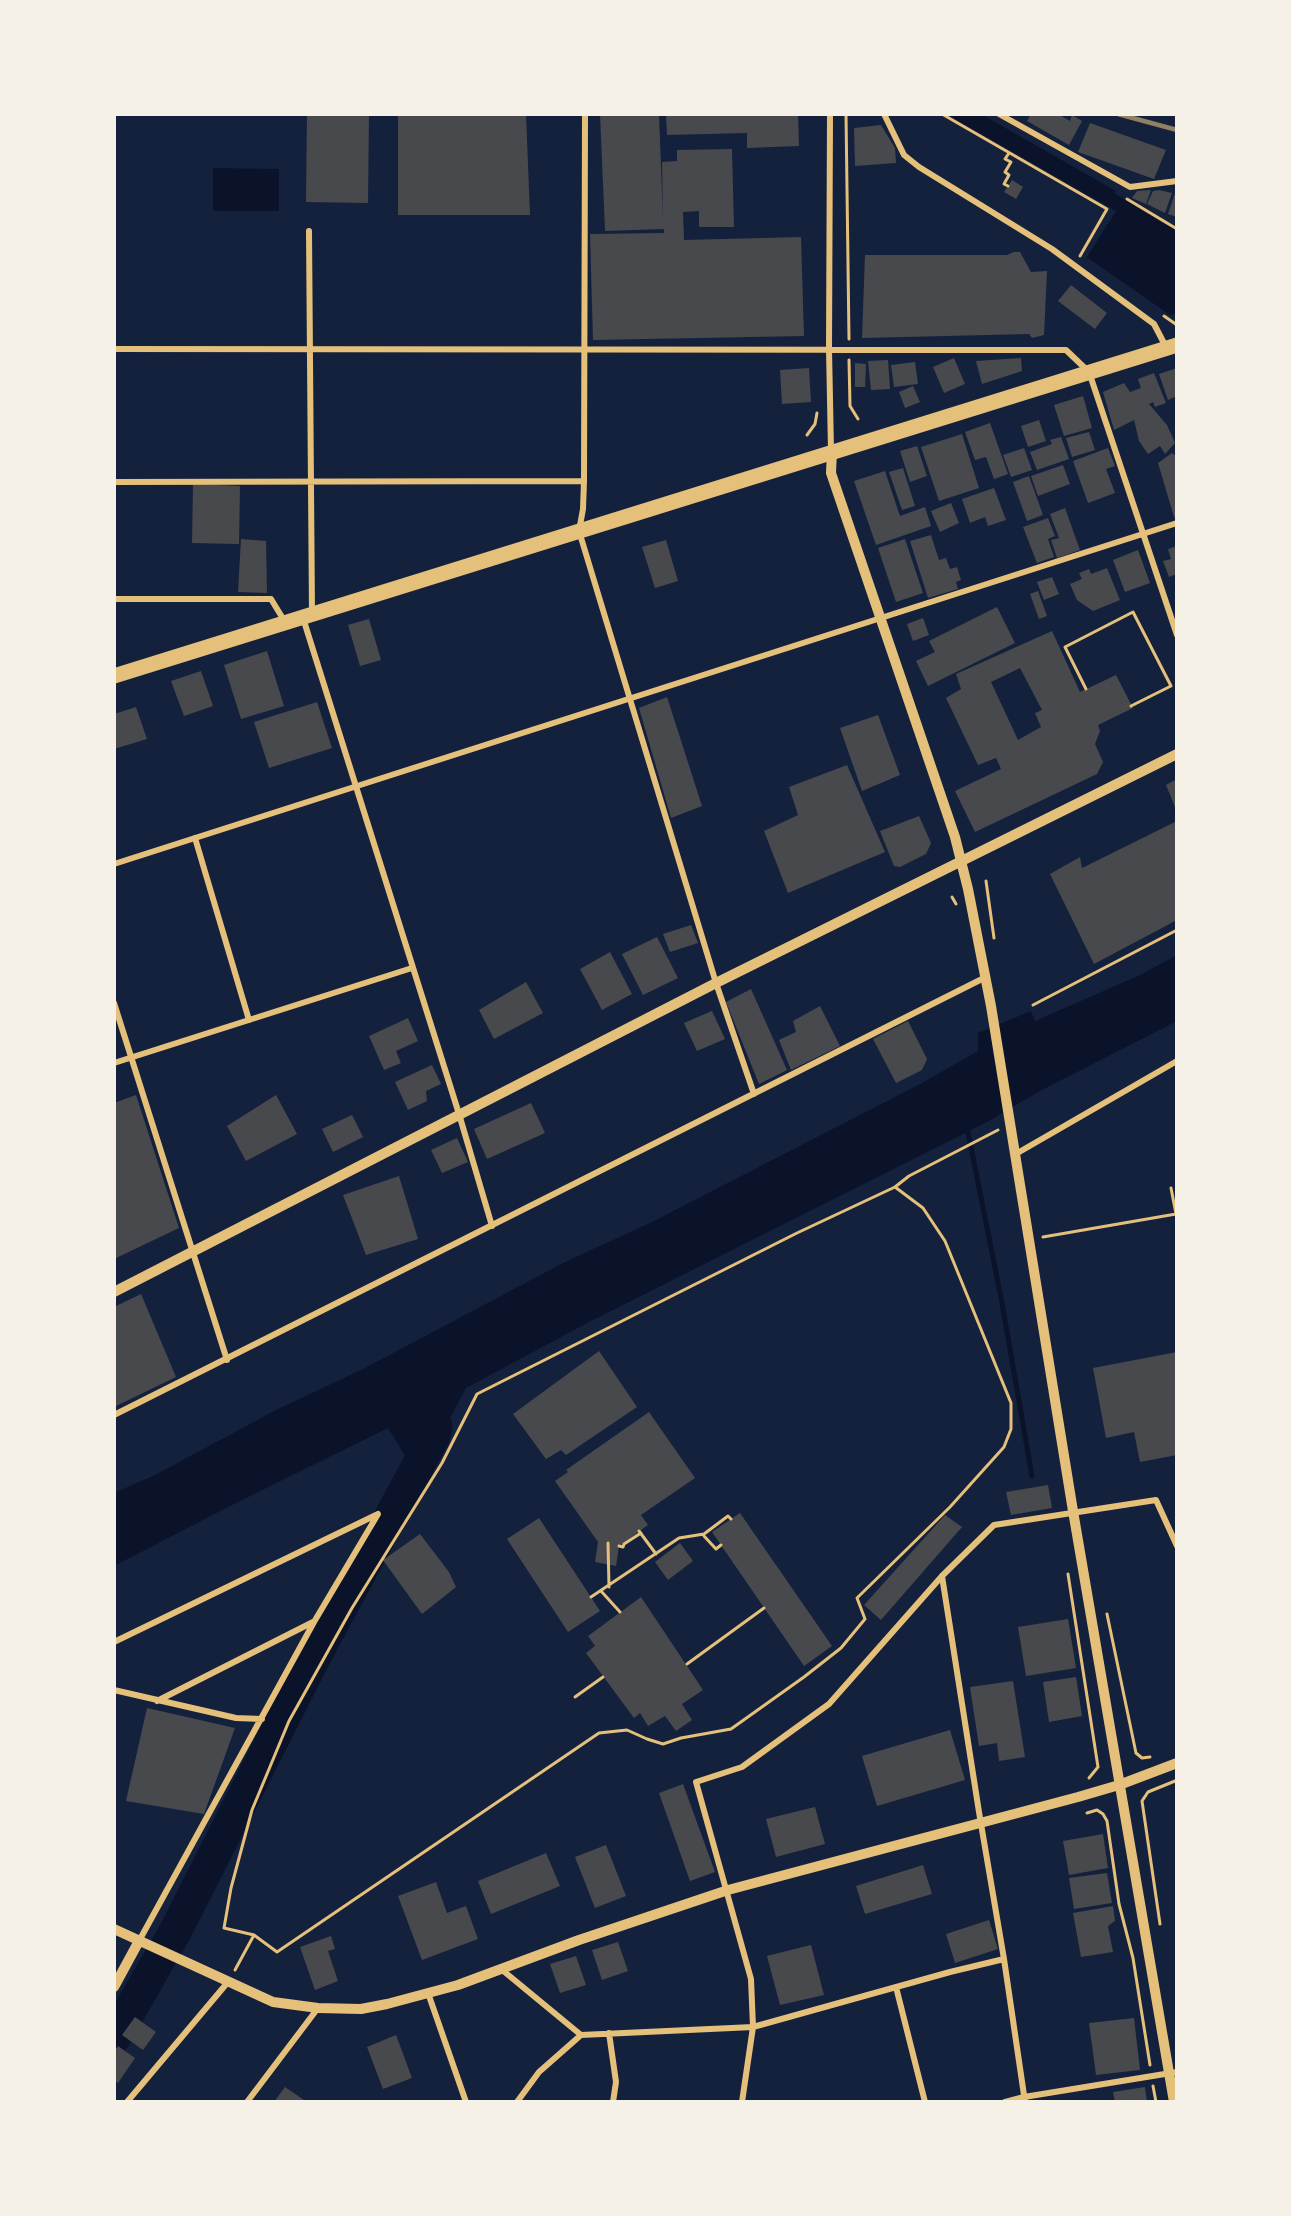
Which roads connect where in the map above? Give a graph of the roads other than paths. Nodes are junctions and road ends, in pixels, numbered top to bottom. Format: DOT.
graph roads {
  1 [pos="585,114"];
  2 [pos="830,114"];
  3 [pos="884,114"];
  4 [pos="999,114"];
  5 [pos="1177,181"];
  6 [pos="309,231"];
  7 [pos="1172,346"];
  8 [pos="114,349"];
  9 [pos="311,349"];
  10 [pos="583,349"];
  11 [pos="829,349"];
  12 [pos="1089,372"];
  13 [pos="831,452"];
  14 [pos="311,481"];
  15 [pos="584,481"];
  16 [pos="114,482"];
  17 [pos="1177,523"];
  18 [pos="579,531"];
  19 [pos="1142,535"];
  20 [pos="114,599"];
  21 [pos="307,616"];
  22 [pos="880,619"];
  23 [pos="285,623"];
  24 [pos="1177,635"];
  25 [pos="114,676"];
  26 [pos="630,699"];
  27 [pos="1177,754"];
  28 [pos="356,787"];
  29 [pos="195,838"];
  30 [pos="962,861"];
  31 [pos="114,864"];
  32 [pos="412,968"];
  33 [pos="984,978"];
  34 [pos="716,983"];
  35 [pos="114,1004"];
  36 [pos="249,1020"];
  37 [pos="132,1057"];
  38 [pos="1177,1061"];
  39 [pos="114,1063"];
  40 [pos="754,1094"];
  41 [pos="459,1114"];
  42 [pos="1014,1155"];
  43 [pos="492,1226"];
  44 [pos="192,1252"];
  45 [pos="114,1292"];
  46 [pos="227,1360"];
  47 [pos="114,1415"];
  48 [pos="1073,1511"];
  49 [pos="1177,1546"];
  50 [pos="942,1576"];
  51 [pos="314,1622"];
  52 [pos="114,1642"];
  53 [pos="114,1690"];
  54 [pos="157,1701"];
  55 [pos="262,1719"];
  56 [pos="1177,1763"];
  57 [pos="1119,1785"];
  58 [pos="981,1824"];
  59 [pos="728,1890"];
  60 [pos="114,1929"];
  61 [pos="139,1941"];
  62 [pos="1004,1959"];
  63 [pos="501,1970"];
  64 [pos="228,1982"];
  65 [pos="114,1988"];
  66 [pos="896,1988"];
  67 [pos="428,1993"];
  68 [pos="318,2008"];
  69 [pos="753,2027"];
  70 [pos="609,2033"];
  71 [pos="581,2035"];
  72 [pos="1173,2073"];
  73 [pos="1024,2099"];
  74 [pos="127,2102"];
  75 [pos="247,2102"];
  76 [pos="466,2102"];
  77 [pos="518,2102"];
  78 [pos="613,2102"];
  79 [pos="742,2102"];
  80 [pos="926,2102"];
  81 [pos="1005,2102"];
  82 [pos="1174,2102"];
  1 -- 10 [label="street"];
  2 -- 11 [label="street"];
  3 -- 7 [label="street"];
  4 -- 5 [label="street"];
  6 -- 9 [label="street"];
  7 -- 12 [label="highway"];
  8 -- 9 [label="street"];
  9 -- 10 [label="street"];
  9 -- 14 [label="street"];
  10 -- 11 [label="street"];
  10 -- 15 [label="street"];
  11 -- 12 [label="street"];
  11 -- 13 [label="street"];
  12 -- 13 [label="highway"];
  12 -- 19 [label="street"];
  13 -- 18 [label="highway"];
  13 -- 22 [label="street"];
  14 -- 15 [label="street"];
  14 -- 16 [label="street"];
  14 -- 21 [label="street"];
  15 -- 18 [label="street"];
  17 -- 19 [label="street"];
  18 -- 21 [label="highway"];
  18 -- 26 [label="street"];
  19 -- 22 [label="street"];
  19 -- 24 [label="street"];
  20 -- 23 [label="street"];
  21 -- 23 [label="highway"];
  21 -- 28 [label="street"];
  22 -- 26 [label="street"];
  22 -- 30 [label="street"];
  23 -- 25 [label="highway"];
  26 -- 28 [label="street"];
  26 -- 34 [label="street"];
  27 -- 30 [label="street"];
  28 -- 29 [label="street"];
  28 -- 32 [label="street"];
  29 -- 31 [label="street"];
  29 -- 36 [label="street"];
  30 -- 33 [label="street"];
  30 -- 34 [label="street"];
  32 -- 36 [label="street"];
  32 -- 41 [label="street"];
  33 -- 40 [label="street"];
  33 -- 42 [label="street"];
  34 -- 40 [label="street"];
  34 -- 41 [label="street"];
  35 -- 37 [label="street"];
  36 -- 37 [label="street"];
  37 -- 39 [label="street"];
  37 -- 44 [label="street"];
  38 -- 42 [label="street"];
  40 -- 43 [label="street"];
  41 -- 43 [label="street"];
  41 -- 44 [label="street"];
  42 -- 48 [label="street"];
  43 -- 46 [label="street"];
  44 -- 45 [label="street"];
  44 -- 46 [label="street"];
  46 -- 47 [label="street"];
  48 -- 49 [label="street"];
  48 -- 50 [label="street"];
  48 -- 57 [label="street"];
  50 -- 58 [label="street"];
  50 -- 59 [label="street"];
  51 -- 52 [label="street"];
  51 -- 54 [label="street"];
  51 -- 55 [label="street"];
  53 -- 54 [label="street"];
  54 -- 55 [label="street"];
  55 -- 61 [label="street"];
  56 -- 57 [label="street"];
  57 -- 58 [label="street"];
  57 -- 72 [label="street"];
  58 -- 59 [label="street"];
  58 -- 62 [label="street"];
  59 -- 63 [label="street"];
  59 -- 69 [label="street"];
  60 -- 61 [label="street"];
  61 -- 64 [label="street"];
  61 -- 65 [label="street"];
  62 -- 66 [label="street"];
  62 -- 73 [label="street"];
  63 -- 67 [label="street"];
  63 -- 71 [label="street"];
  64 -- 68 [label="street"];
  64 -- 74 [label="street"];
  66 -- 69 [label="street"];
  66 -- 80 [label="street"];
  67 -- 68 [label="street"];
  67 -- 76 [label="street"];
  68 -- 75 [label="street"];
  69 -- 70 [label="street"];
  69 -- 79 [label="street"];
  70 -- 71 [label="street"];
  70 -- 78 [label="street"];
  71 -- 77 [label="street"];
  72 -- 73 [label="street"];
  72 -- 82 [label="street"];
  73 -- 81 [label="street"];
}
